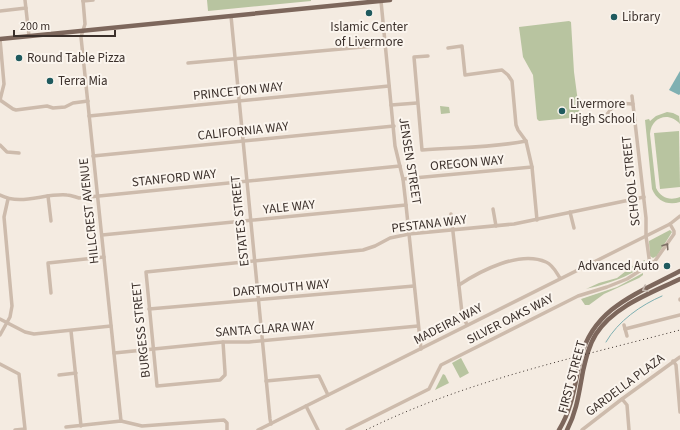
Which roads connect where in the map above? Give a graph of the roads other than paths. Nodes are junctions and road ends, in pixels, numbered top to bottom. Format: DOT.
graph roads {
  1 [pos="25,0"];
  2 [pos="83,0"];
  3 [pos="93,0"];
  4 [pos="390,0"];
  5 [pos="381,1"];
  6 [pos="26,8"];
  7 [pos="0,11"];
  8 [pos="231,16"];
  9 [pos="82,31"];
  10 [pos="29,36"];
  11 [pos="0,39"];
  12 [pos="385,45"];
  13 [pos="448,48"];
  14 [pos="428,56"];
  15 [pos="235,59"];
  16 [pos="188,63"];
  17 [pos="2,74"];
  18 [pos="389,86"];
  19 [pos="632,96"];
  20 [pos="0,100"];
  21 [pos="88,101"];
  22 [pos="240,101"];
  23 [pos="417,103"];
  24 [pos="633,104"];
  25 [pos="391,105"];
  26 [pos="89,116"];
  27 [pos="600,123"];
  28 [pos="394,126"];
  29 [pos="243,142"];
  30 [pos="526,142"];
  31 [pos="0,145"];
  32 [pos="19,153"];
  33 [pos="93,156"];
  34 [pos="400,166"];
  35 [pos="532,166"];
  36 [pos="403,179"];
  37 [pos="246,181"];
  38 [pos="0,195"];
  39 [pos="48,196"];
  40 [pos="97,196"];
  41 [pos="644,197"];
  42 [pos="8,199"];
  43 [pos="406,205"];
  44 [pos="493,209"];
  45 [pos="570,212"];
  46 [pos="451,214"];
  47 [pos="679,218"];
  48 [pos="537,220"];
  49 [pos="51,221"];
  50 [pos="250,221"];
  51 [pos="670,224"];
  52 [pos="496,226"];
  53 [pos="574,228"];
  54 [pos="2,230"];
  55 [pos="453,230"];
  56 [pos="409,234"];
  57 [pos="102,236"];
  58 [pos="646,236"];
  59 [pos="104,257"];
  60 [pos="254,260"];
  61 [pos="650,265"];
  62 [pos="146,272"];
  63 [pos="680,272"];
  64 [pos="560,278"];
  65 [pos="680,279"];
  66 [pos="459,285"];
  67 [pos="414,286"];
  68 [pos="51,292"];
  69 [pos="258,300"];
  70 [pos="149,309"];
  71 [pos="680,315"];
  72 [pos="0,319"];
  73 [pos="6,323"];
  74 [pos="467,325"];
  75 [pos="111,326"];
  76 [pos="418,326"];
  77 [pos="71,331"];
  78 [pos="0,335"];
  79 [pos="627,336"];
  80 [pos="262,340"];
  81 [pos="223,342"];
  82 [pos="154,348"];
  83 [pos="421,349"];
  84 [pos="114,353"];
  85 [pos="680,357"];
  86 [pos="674,361"];
  87 [pos="0,364"];
  88 [pos="580,372"];
  89 [pos="76,373"];
  90 [pos="59,375"];
  91 [pos="266,381"];
  92 [pos="328,395"];
  93 [pos="622,399"];
  94 [pos="306,406"];
  95 [pos="680,412"];
  96 [pos="121,421"];
  97 [pos="271,424"];
  98 [pos="81,426"];
  99 [pos="66,427"];
  100 [pos="143,428"];
  101 [pos="25,429"];
  102 [pos="15,430"];
  103 [pos="227,430"];
  104 [pos="258,430"];
  105 [pos="318,430"];
  106 [pos="347,430"];
  107 [pos="559,430"];
  108 [pos="567,430"];
  109 [pos="582,430"];
  110 [pos="629,430"];
  1 -- 6 [label="street"];
  2 -- 3 [label="street"];
  2 -- 9 [label="street, HILLCREST AVENUE"];
  4 -- 5 [label="main road"];
  5 -- 8 [label="main road"];
  5 -- 12 [label="street, JENSEN STREET"];
  6 -- 7 [label="street"];
  6 -- 10 [label="street"];
  8 -- 9 [label="main road"];
  8 -- 15 [label="street, ESTATES STREET"];
  9 -- 10 [label="main road"];
  9 -- 21 [label="street, HILLCREST AVENUE"];
  10 -- 11 [label="main road"];
  11 -- 17 [label="street"];
  12 -- 15 [label="street"];
  12 -- 18 [label="street, JENSEN STREET"];
  13 -- 30 [label="street"];
  14 -- 23 [label="street"];
  15 -- 16 [label="street"];
  15 -- 22 [label="street, ESTATES STREET"];
  17 -- 20 [label="street"];
  18 -- 22 [label="street, PRINCETON WAY"];
  18 -- 25 [label="street, JENSEN STREET"];
  19 -- 24 [label="street, SCHOOL STREET"];
  20 -- 21 [label="street"];
  21 -- 26 [label="street, HILLCREST AVENUE"];
  22 -- 26 [label="street, PRINCETON WAY"];
  22 -- 29 [label="street, ESTATES STREET"];
  23 -- 25 [label="street"];
  23 -- 30 [label="street"];
  24 -- 27 [label="street"];
  24 -- 41 [label="street, SCHOOL STREET"];
  25 -- 28 [label="street, JENSEN STREET"];
  26 -- 33 [label="street, HILLCREST AVENUE"];
  28 -- 29 [label="street, CALIFORNIA WAY"];
  28 -- 34 [label="street, JENSEN STREET"];
  29 -- 33 [label="street, CALIFORNIA WAY"];
  29 -- 37 [label="street, ESTATES STREET"];
  30 -- 35 [label="street"];
  31 -- 32 [label="street"];
  33 -- 40 [label="street, HILLCREST AVENUE"];
  34 -- 36 [label="street, JENSEN STREET"];
  34 -- 37 [label="street, STANFORD WAY"];
  35 -- 36 [label="street, OREGON WAY"];
  35 -- 48 [label="street"];
  36 -- 43 [label="street, JENSEN STREET"];
  37 -- 40 [label="street, STANFORD WAY"];
  37 -- 50 [label="street, ESTATES STREET"];
  38 -- 42 [label="street, STANFORD WAY"];
  39 -- 40 [label="street, STANFORD WAY"];
  39 -- 42 [label="street, STANFORD WAY"];
  39 -- 49 [label="street"];
  40 -- 57 [label="street, HILLCREST AVENUE"];
  41 -- 45 [label="street, PESTANA WAY"];
  41 -- 58 [label="street, SCHOOL STREET"];
  42 -- 54 [label="street"];
  43 -- 50 [label="street, YALE WAY"];
  43 -- 56 [label="street, JENSEN STREET"];
  44 -- 52 [label="street"];
  45 -- 48 [label="street, PESTANA WAY"];
  45 -- 53 [label="street"];
  46 -- 55 [label="street"];
  47 -- 51 [label="street, MADEIRA WAY"];
  48 -- 52 [label="street, PESTANA WAY"];
  50 -- 57 [label="street, YALE WAY"];
  50 -- 60 [label="street, ESTATES STREET"];
  51 -- 58 [label="street, MADEIRA WAY"];
  61 -- 51 [label="street, SILVER OAKS WAY, one-way"];
  52 -- 55 [label="street, PESTANA WAY"];
  54 -- 73 [label="street"];
  55 -- 56 [label="street, PESTANA WAY"];
  55 -- 66 [label="street"];
  56 -- 60 [label="street, PESTANA WAY"];
  56 -- 67 [label="street, JENSEN STREET"];
  57 -- 59 [label="street, HILLCREST AVENUE"];
  58 -- 61 [label="street, SCHOOL STREET"];
  58 -- 64 [label="street, MADEIRA WAY"];
  59 -- 68 [label="street"];
  59 -- 75 [label="street, HILLCREST AVENUE"];
  60 -- 62 [label="street, PESTANA WAY"];
  60 -- 69 [label="street, ESTATES STREET"];
  61 -- 106 [label="street, SILVER OAKS WAY"];
  62 -- 70 [label="street, BURGESS STREET"];
  63 -- 88 [label="main road, FIRST STREET, one-way"];
  64 -- 66 [label="street"];
  64 -- 74 [label="street, MADEIRA WAY"];
  65 -- 88 [label="main road, FIRST STREET"];
  66 -- 74 [label="street"];
  67 -- 69 [label="street, DARTMOUTH WAY"];
  67 -- 76 [label="street, JENSEN STREET"];
  69 -- 70 [label="street, DARTMOUTH WAY"];
  69 -- 80 [label="street, ESTATES STREET"];
  70 -- 82 [label="street, BURGESS STREET"];
  71 -- 79 [label="street"];
  72 -- 73 [label="street"];
  73 -- 77 [label="street"];
  73 -- 78 [label="street"];
  74 -- 83 [label="street, MADEIRA WAY"];
  75 -- 77 [label="street"];
  75 -- 84 [label="street, HILLCREST AVENUE"];
  76 -- 80 [label="street, SANTA CLARA WAY"];
  76 -- 83 [label="street, JENSEN STREET"];
  77 -- 89 [label="street"];
  80 -- 81 [label="street, SANTA CLARA WAY"];
  80 -- 91 [label="street, ESTATES STREET"];
  81 -- 82 [label="street, SANTA CLARA WAY"];
  81 -- 82 [label="street, BURGESS STREET"];
  82 -- 84 [label="street, SANTA CLARA WAY"];
  83 -- 92 [label="street, MADEIRA WAY"];
  84 -- 96 [label="street, HILLCREST AVENUE"];
  85 -- 86 [label="street, GARDELLA PLAZA"];
  86 -- 93 [label="street, GARDELLA PLAZA"];
  86 -- 95 [label="street"];
  87 -- 101 [label="street"];
  88 -- 107 [label="main road, FIRST STREET"];
  88 -- 108 [label="main road, FIRST STREET"];
  89 -- 90 [label="street"];
  89 -- 98 [label="street"];
  91 -- 92 [label="street"];
  91 -- 97 [label="street, ESTATES STREET"];
  92 -- 94 [label="street, MADEIRA WAY"];
  93 -- 109 [label="street, GARDELLA PLAZA"];
  93 -- 110 [label="street"];
  94 -- 97 [label="street, MADEIRA WAY"];
  94 -- 105 [label="street"];
  96 -- 98 [label="street"];
  96 -- 100 [label="street"];
  97 -- 104 [label="street, MADEIRA WAY"];
  98 -- 99 [label="street"];
  100 -- 103 [label="street"];
  101 -- 102 [label="street"];
}
